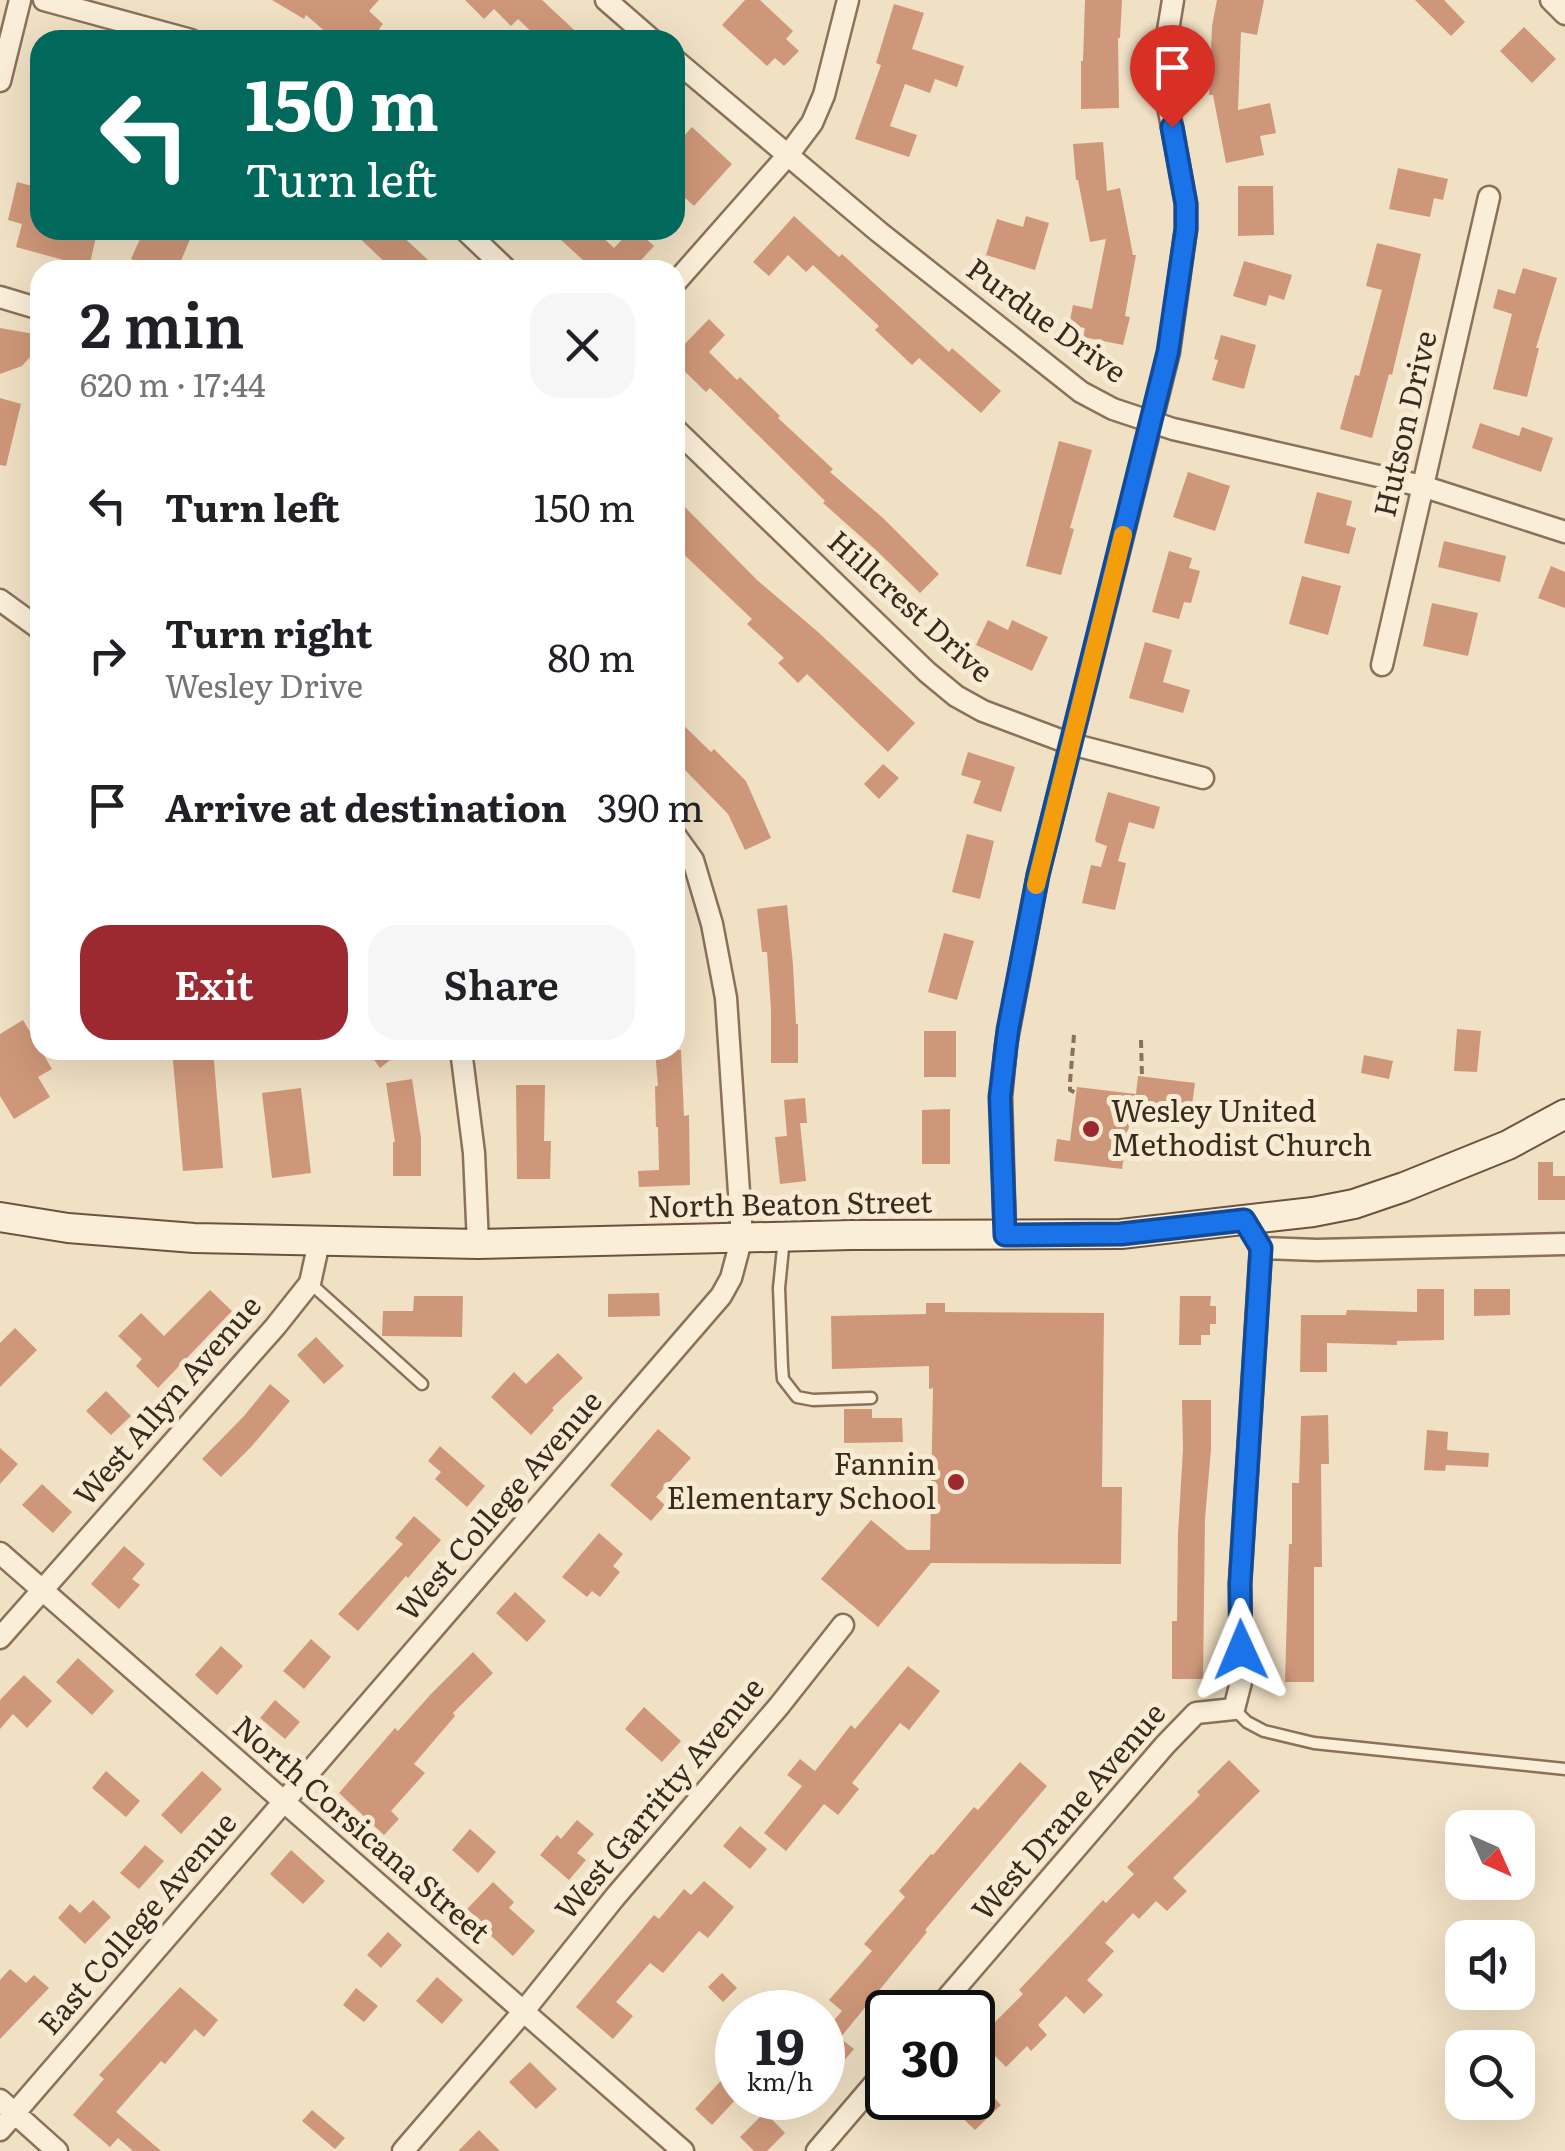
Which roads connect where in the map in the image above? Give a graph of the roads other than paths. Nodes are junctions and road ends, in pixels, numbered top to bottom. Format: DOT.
graph roads {
  1 [pos="20,0"];
  2 [pos="44,0"];
  3 [pos="606,0"];
  4 [pos="848,0"];
  5 [pos="1173,0"];
  6 [pos="1551,0"];
  7 [pos="1565,14"];
  8 [pos="154,30"];
  9 [pos="640,30"];
  10 [pos="685,68"];
  11 [pos="0,81"];
  12 [pos="788,155"];
  13 [pos="1489,198"];
  14 [pos="475,240"];
  15 [pos="496,260"];
  16 [pos="685,272"];
  17 [pos="0,297"];
  18 [pos="30,305"];
  19 [pos="1151,422"];
  20 [pos="685,439"];
  21 [pos="1422,486"];
  22 [pos="1565,532"];
  23 [pos="0,600"];
  24 [pos="30,622"];
  25 [pos="1382,665"];
  26 [pos="1071,744"];
  27 [pos="1203,778"];
  28 [pos="685,849"];
  29 [pos="462,1060"];
  30 [pos="1565,1114"];
  31 [pos="0,1218"];
  32 [pos="1244,1220"];
  33 [pos="1005,1235"];
  34 [pos="784,1236"];
  35 [pos="742,1237"];
  36 [pos="319,1242"];
  37 [pos="478,1244"];
  38 [pos="1565,1244"];
  39 [pos="1261,1248"];
  40 [pos="310,1282"];
  41 [pos="422,1384"];
  42 [pos="871,1398"];
  43 [pos="0,1553"];
  44 [pos="43,1590"];
  45 [pos="843,1625"];
  46 [pos="0,1638"];
  47 [pos="1234,1708"];
  48 [pos="1565,1769"];
  49 [pos="283,1802"];
  50 [pos="954,1990"];
  51 [pos="523,2012"];
  52 [pos="865,2095"];
  53 [pos="7,2107"];
  54 [pos="0,2130"];
  55 [pos="57,2151"];
  56 [pos="403,2151"];
  57 [pos="683,2151"];
  58 [pos="817,2151"];
  1 -- 11 [label="street"];
  2 -- 8 [label="street"];
  3 -- 9 [label="street"];
  4 -- 12 [label="street"];
  5 -- 19 [label="street"];
  6 -- 7 [label="street"];
  10 -- 12 [label="street, Purdue Drive"];
  12 -- 16 [label="street"];
  12 -- 19 [label="street, Purdue Drive"];
  13 -- 21 [label="street, Hutson Drive"];
  14 -- 15 [label="street"];
  17 -- 18 [label="street"];
  19 -- 21 [label="street, Purdue Drive"];
  19 -- 26 [label="street"];
  20 -- 26 [label="street, Hillcrest Drive"];
  21 -- 22 [label="street, Purdue Drive"];
  21 -- 25 [label="street, Hutson Drive"];
  23 -- 24 [label="street"];
  26 -- 27 [label="street, Hillcrest Drive"];
  26 -- 33 [label="street"];
  28 -- 35 [label="street"];
  29 -- 37 [label="street"];
  30 -- 32 [label="main road, North Beaton Street"];
  31 -- 36 [label="main road, North Beaton Street"];
  32 -- 33 [label="main road, North Beaton Street"];
  32 -- 39 [label="street"];
  33 -- 34 [label="main road, North Beaton Street"];
  34 -- 35 [label="main road, North Beaton Street"];
  34 -- 42 [label="lane"];
  35 -- 37 [label="main road, North Beaton Street"];
  35 -- 49 [label="street, West College Avenue"];
  36 -- 37 [label="main road, North Beaton Street"];
  36 -- 40 [label="street, West Allyn Avenue"];
  38 -- 39 [label="street"];
  39 -- 47 [label="street"];
  40 -- 41 [label="lane"];
  40 -- 44 [label="street, West Allyn Avenue"];
  43 -- 44 [label="street, North Corsicana Street"];
  44 -- 46 [label="street, West Allyn Avenue"];
  44 -- 49 [label="street, North Corsicana Street"];
  45 -- 51 [label="street, West Garritty Avenue"];
  47 -- 48 [label="lane"];
  47 -- 50 [label="street, West Drane Avenue"];
  49 -- 51 [label="street, North Corsicana Street"];
  49 -- 53 [label="street, East College Avenue"];
  51 -- 56 [label="street, West Garritty Avenue"];
  51 -- 57 [label="street, North Corsicana Street"];
  52 -- 58 [label="street"];
  53 -- 54 [label="street, East College Avenue"];
  53 -- 55 [label="street"];
}
